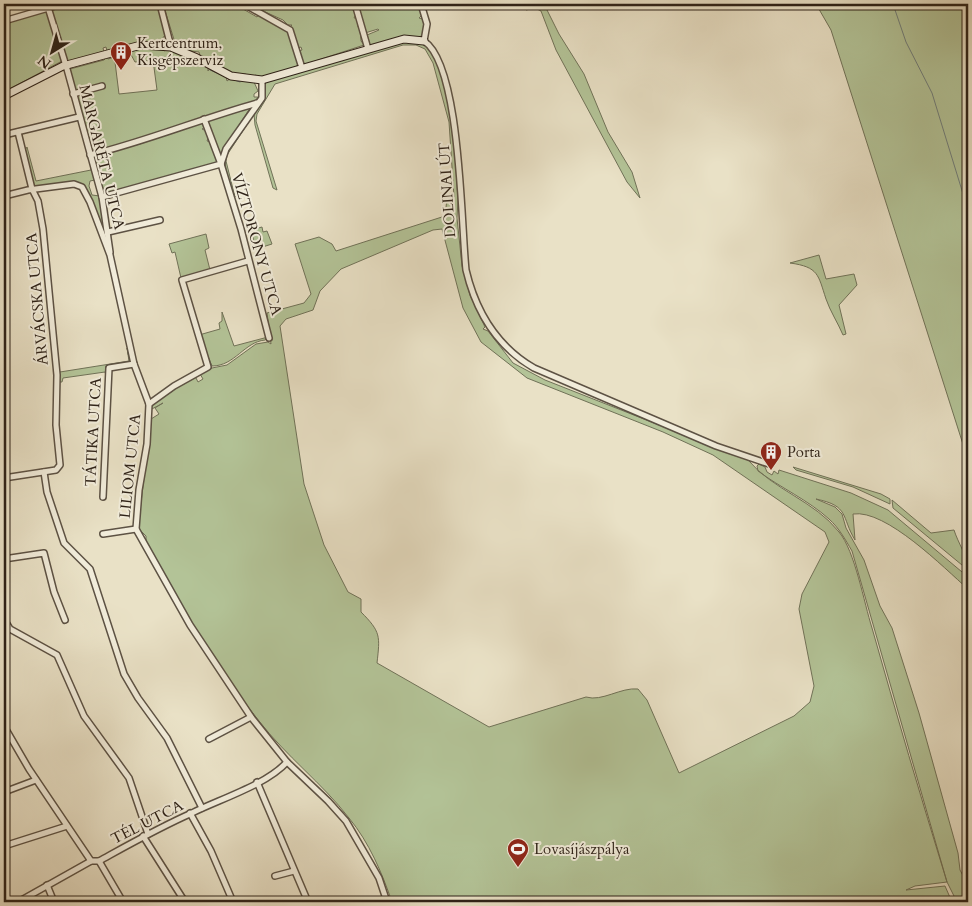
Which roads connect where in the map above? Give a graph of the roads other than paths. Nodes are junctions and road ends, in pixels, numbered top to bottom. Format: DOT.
graph roads {
  1 [pos="62,4"];
  2 [pos="160,4"];
  3 [pos="244,4"];
  4 [pos="355,4"];
  5 [pos="421,4"];
  6 [pos="48,6"];
  7 [pos="4,21"];
  8 [pos="424,41"];
  9 [pos="171,47"];
  10 [pos="368,49"];
  11 [pos="66,65"];
  12 [pos="302,68"];
  13 [pos="262,80"];
  14 [pos="102,86"];
  15 [pos="73,94"];
  16 [pos="4,96"];
  17 [pos="257,103"];
  18 [pos="79,117"];
  19 [pos="204,119"];
  20 [pos="18,132"];
  21 [pos="4,135"];
  22 [pos="90,155"];
  23 [pos="221,164"];
  24 [pos="32,189"];
  25 [pos="4,196"];
  26 [pos="102,197"];
  27 [pos="160,220"];
  28 [pos="108,232"];
  29 [pos="110,255"];
  30 [pos="248,261"];
  31 [pos="269,338"];
  32 [pos="134,364"];
  33 [pos="149,404"];
  34 [pos="769,464"];
  35 [pos="44,472"];
  36 [pos="4,478"];
  37 [pos="103,497"];
  38 [pos="136,529"];
  39 [pos="103,534"];
  40 [pos="4,559"];
  41 [pos="4,619"];
  42 [pos="65,620"];
  43 [pos="250,717"];
  44 [pos="4,726"];
  45 [pos="5,732"];
  46 [pos="209,739"];
  47 [pos="287,762"];
  48 [pos="36,780"];
  49 [pos="257,782"];
  50 [pos="4,792"];
  51 [pos="202,808"];
  52 [pos="190,813"];
  53 [pos="67,826"];
  54 [pos="146,835"];
  55 [pos="4,846"];
  56 [pos="91,860"];
  57 [pos="99,861"];
  58 [pos="294,871"];
  59 [pos="275,876"];
  60 [pos="47,885"];
  61 [pos="18,902"];
  62 [pos="54,902"];
  63 [pos="123,902"];
  64 [pos="185,902"];
  65 [pos="233,902"];
  66 [pos="308,902"];
  67 [pos="387,902"];
  1 -- 6 [label="street"];
  2 -- 9 [label="street"];
  3 -- 12 [label="street"];
  4 -- 10 [label="street"];
  5 -- 8 [label="street"];
  6 -- 7 [label="street"];
  6 -- 11 [label="street, MARGARÉTA UTCA"];
  8 -- 10 [label="street"];
  8 -- 34 [label="street, DOLINAI ÚT"];
  9 -- 11 [label="street"];
  9 -- 13 [label="street"];
  10 -- 12 [label="street"];
  11 -- 15 [label="street, MARGARÉTA UTCA"];
  11 -- 16 [label="street"];
  12 -- 13 [label="street"];
  13 -- 17 [label="street, VÍZTORONY UTCA"];
  14 -- 15 [label="street"];
  15 -- 18 [label="street, MARGARÉTA UTCA"];
  17 -- 19 [label="street"];
  17 -- 23 [label="street, VÍZTORONY UTCA"];
  18 -- 20 [label="street"];
  18 -- 22 [label="street, MARGARÉTA UTCA"];
  19 -- 22 [label="street"];
  19 -- 23 [label="street"];
  20 -- 21 [label="street"];
  20 -- 24 [label="street, ÁRVÁCSKA UTCA"];
  22 -- 26 [label="street, MARGARÉTA UTCA"];
  23 -- 26 [label="street"];
  23 -- 30 [label="street, VÍZTORONY UTCA"];
  24 -- 25 [label="street, LILIOM UTCA"];
  24 -- 29 [label="street, LILIOM UTCA"];
  24 -- 35 [label="street, ÁRVÁCSKA UTCA"];
  26 -- 28 [label="street, MARGARÉTA UTCA"];
  27 -- 28 [label="street"];
  28 -- 29 [label="street, MARGARÉTA UTCA"];
  29 -- 32 [label="street, LILIOM UTCA"];
  30 -- 31 [label="street, VÍZTORONY UTCA"];
  30 -- 33 [label="street"];
  32 -- 33 [label="street, LILIOM UTCA"];
  32 -- 37 [label="street, TÁTIKA UTCA"];
  33 -- 38 [label="street, LILIOM UTCA"];
  35 -- 36 [label="street"];
  35 -- 51 [label="street"];
  38 -- 39 [label="street"];
  38 -- 43 [label="street, LILIOM UTCA"];
  40 -- 42 [label="street"];
  41 -- 54 [label="street"];
  43 -- 46 [label="street"];
  43 -- 47 [label="street, LILIOM UTCA"];
  44 -- 45 [label="street"];
  45 -- 48 [label="street"];
  47 -- 49 [label="street, TÉL UTCA"];
  47 -- 67 [label="street, LILIOM UTCA"];
  48 -- 50 [label="street"];
  48 -- 53 [label="street"];
  49 -- 51 [label="street, TÉL UTCA"];
  49 -- 58 [label="street"];
  51 -- 52 [label="street, TÉL UTCA"];
  52 -- 54 [label="street, TÉL UTCA"];
  52 -- 65 [label="street"];
  53 -- 55 [label="street"];
  53 -- 56 [label="street"];
  54 -- 57 [label="street, TÉL UTCA"];
  54 -- 64 [label="street"];
  56 -- 57 [label="street, TÉL UTCA"];
  56 -- 60 [label="street"];
  57 -- 63 [label="street"];
  58 -- 59 [label="street"];
  58 -- 66 [label="street"];
  60 -- 61 [label="street"];
  60 -- 62 [label="street"];
}
